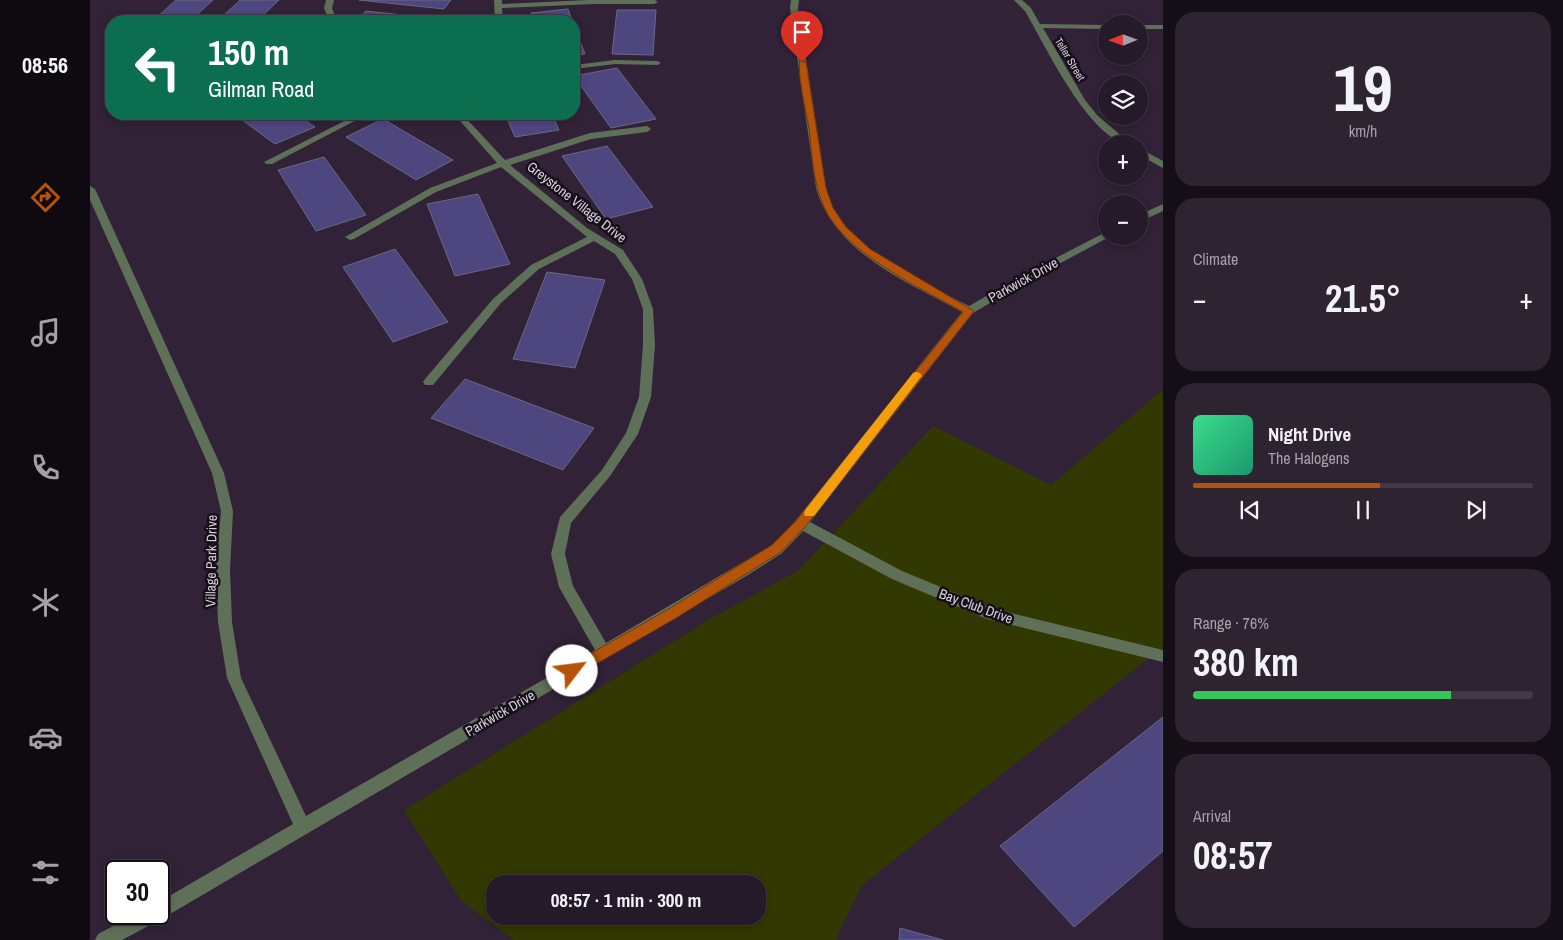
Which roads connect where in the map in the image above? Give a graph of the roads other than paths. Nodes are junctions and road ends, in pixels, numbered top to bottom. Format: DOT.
graph roads {
  1 [pos="330,0"];
  2 [pos="795,0"];
  3 [pos="1018,0"];
  4 [pos="654,2"];
  5 [pos="498,3"];
  6 [pos="331,15"];
  7 [pos="1037,26"];
  8 [pos="1098,26"];
  9 [pos="1148,27"];
  10 [pos="1163,27"];
  11 [pos="657,63"];
  12 [pos="580,66"];
  13 [pos="352,120"];
  14 [pos="464,120"];
  15 [pos="646,129"];
  16 [pos="1116,135"];
  17 [pos="1148,157"];
  18 [pos="269,162"];
  19 [pos="502,162"];
  20 [pos="1163,165"];
  21 [pos="90,189"];
  22 [pos="1163,207"];
  23 [pos="1148,214"];
  24 [pos="350,237"];
  25 [pos="595,237"];
  26 [pos="1098,240"];
  27 [pos="969,311"];
  28 [pos="429,382"];
  29 [pos="801,524"];
  30 [pos="604,652"];
  31 [pos="1163,656"];
  32 [pos="303,827"];
  33 [pos="170,905"];
  34 [pos="132,925"];
  35 [pos="104,940"];
  1 -- 6 [label="street"];
  2 -- 27 [label="street"];
  3 -- 7 [label="street, Teller Street"];
  4 -- 5 [label="street"];
  7 -- 8 [label="street"];
  7 -- 16 [label="street, Teller Street"];
  9 -- 10 [label="street"];
  11 -- 12 [label="street"];
  13 -- 18 [label="street"];
  14 -- 19 [label="street, Greystone Village Drive"];
  15 -- 19 [label="street"];
  17 -- 20 [label="street"];
  19 -- 24 [label="street"];
  19 -- 25 [label="street, Greystone Village Drive"];
  21 -- 32 [label="street, Village Park Drive"];
  22 -- 23 [label="street"];
  25 -- 28 [label="street"];
  25 -- 30 [label="street, Greystone Village Drive"];
  26 -- 27 [label="street, Parkwick Drive"];
  27 -- 29 [label="street, Parkwick Drive"];
  29 -- 30 [label="street, Parkwick Drive"];
  29 -- 31 [label="street, Bay Club Drive"];
  30 -- 32 [label="street, Parkwick Drive"];
  32 -- 33 [label="street, Parkwick Drive"];
  34 -- 35 [label="street"];
}
